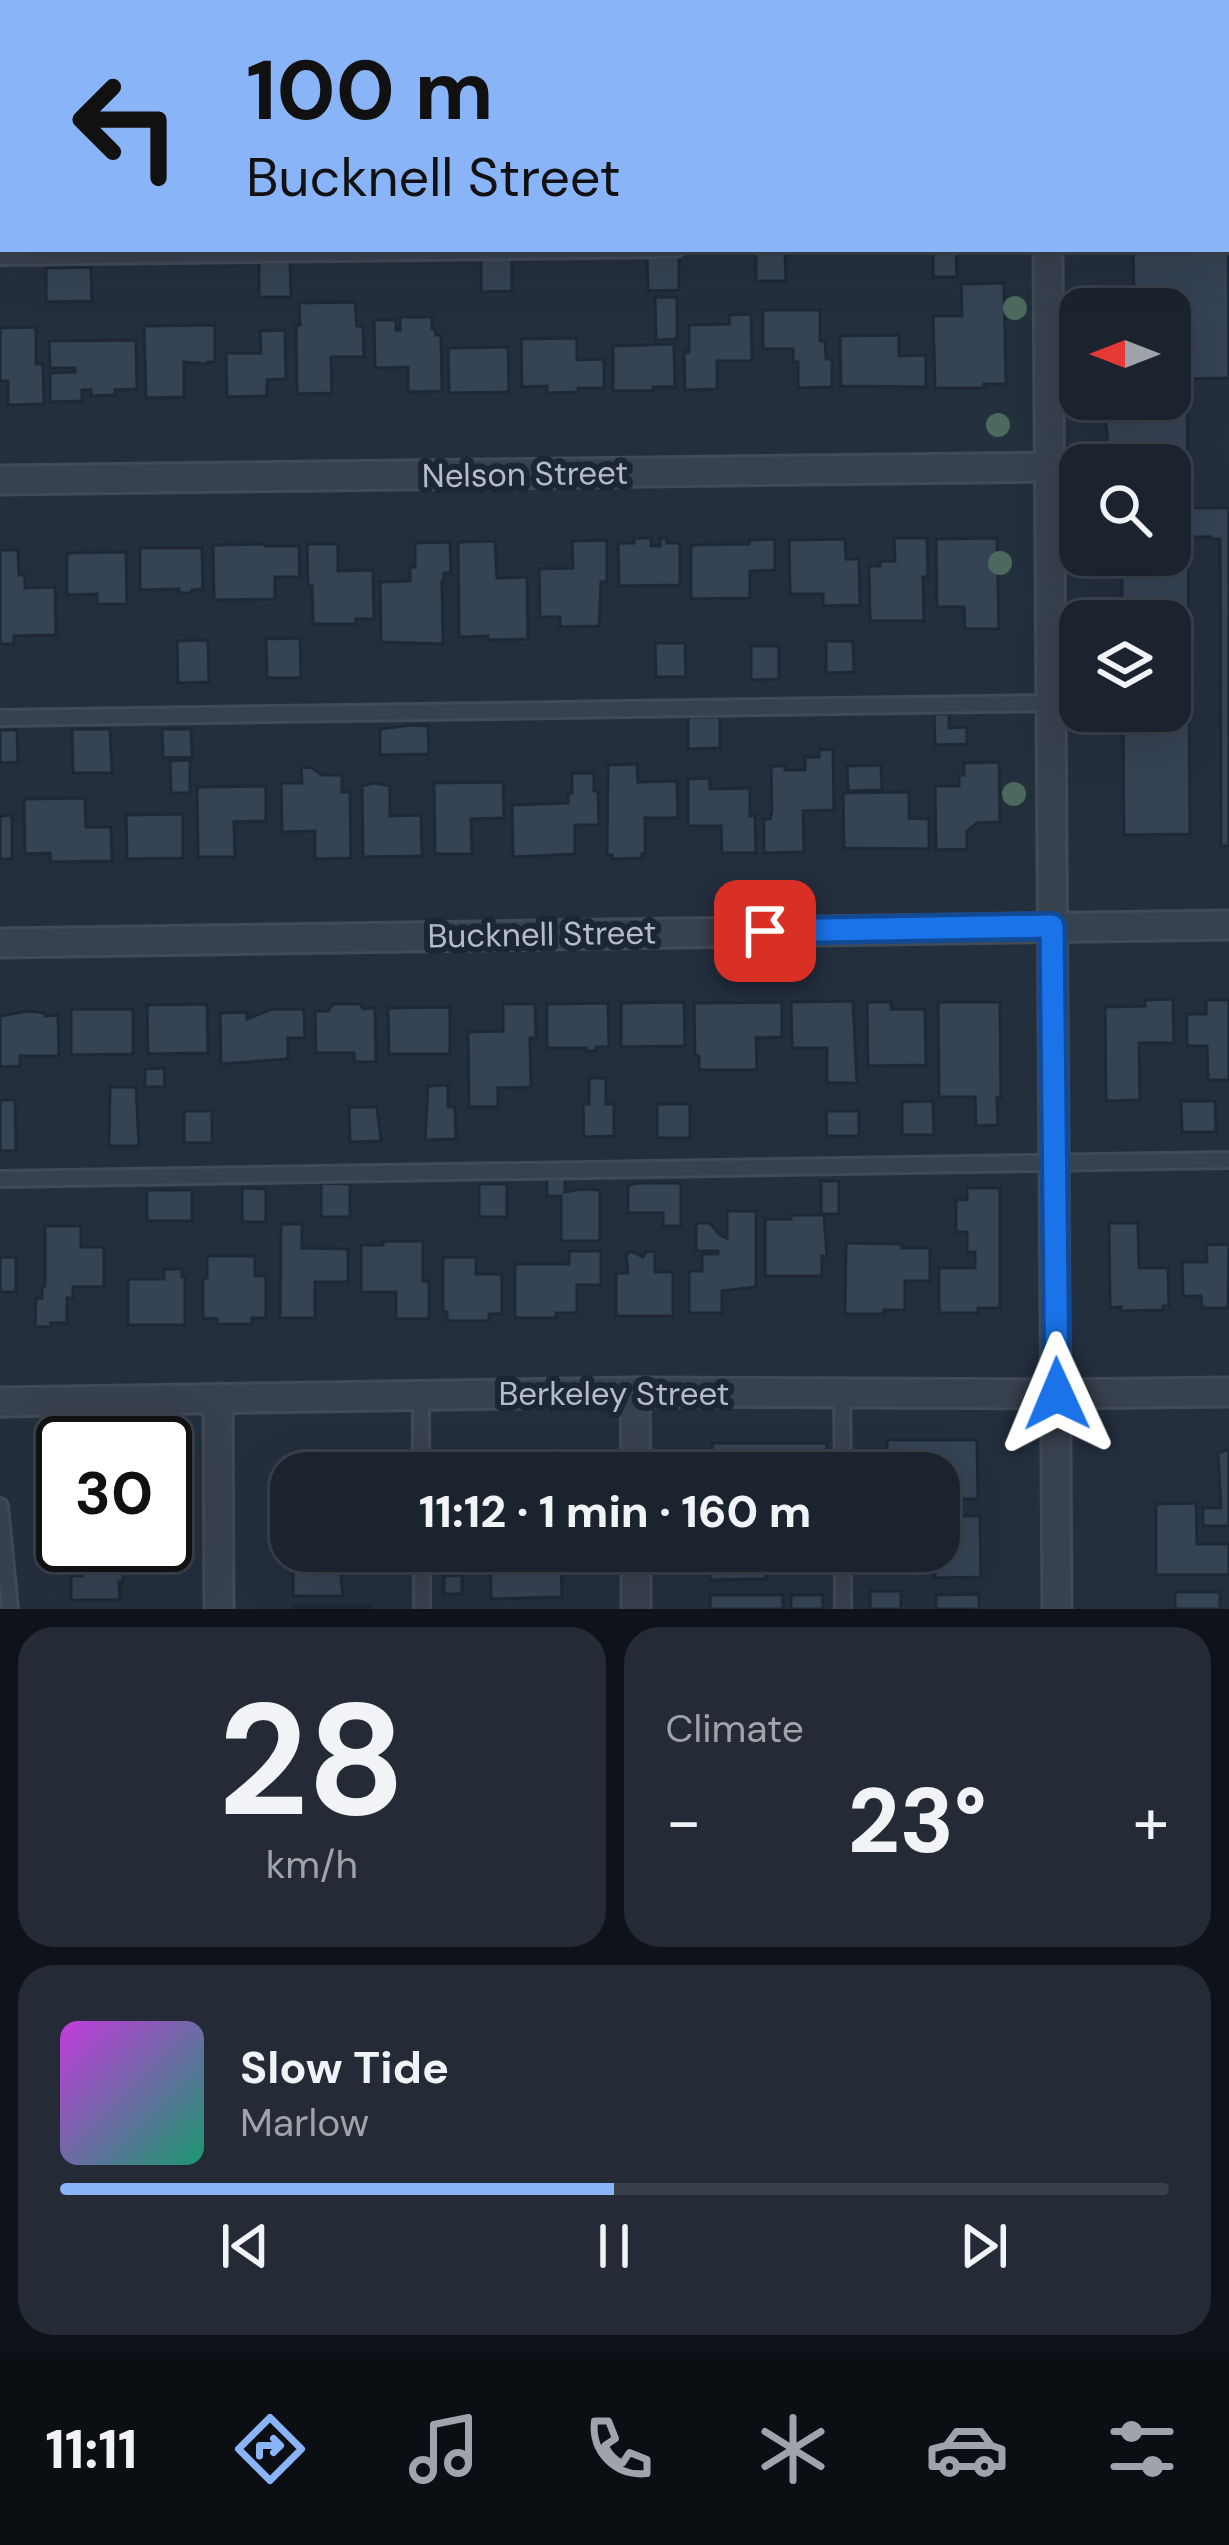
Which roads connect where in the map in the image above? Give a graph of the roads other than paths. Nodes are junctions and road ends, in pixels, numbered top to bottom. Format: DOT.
graph roads {
  1 [pos="422,252"];
  2 [pos="1048,252"];
  3 [pos="0,257"];
  4 [pos="1049,466"];
  5 [pos="0,481"];
  6 [pos="1050,703"];
  7 [pos="0,718"];
  8 [pos="1229,925"];
  9 [pos="1052,926"];
  10 [pos="0,943"];
  11 [pos="1229,1160"];
  12 [pos="1054,1161"];
  13 [pos="0,1179"];
  14 [pos="635,1392"];
  15 [pos="1229,1392"];
  16 [pos="842,1393"];
  17 [pos="1057,1394"];
  18 [pos="421,1395"];
  19 [pos="218,1398"];
  20 [pos="0,1402"];
  21 [pos="422,1452"];
  22 [pos="636,1452"];
  23 [pos="843,1452"];
  24 [pos="0,1506"];
  25 [pos="422,1572"];
  26 [pos="636,1572"];
  27 [pos="843,1572"];
  28 [pos="10,1609"];
  29 [pos="219,1609"];
  30 [pos="422,1609"];
  31 [pos="636,1609"];
  32 [pos="843,1609"];
  33 [pos="1057,1609"];
  1 -- 3 [label="lane"];
  2 -- 4 [label="street"];
  4 -- 5 [label="street, Nelson Street"];
  4 -- 6 [label="street"];
  6 -- 7 [label="lane"];
  6 -- 9 [label="street"];
  8 -- 9 [label="street, Bucknell Street"];
  9 -- 10 [label="street, Bucknell Street"];
  9 -- 12 [label="street"];
  11 -- 12 [label="lane"];
  12 -- 13 [label="lane"];
  12 -- 17 [label="street"];
  14 -- 16 [label="street, Berkeley Street"];
  14 -- 18 [label="street, Berkeley Street"];
  14 -- 22 [label="street"];
  15 -- 17 [label="street, Berkeley Street"];
  16 -- 17 [label="street, Berkeley Street"];
  16 -- 23 [label="lane"];
  17 -- 33 [label="street"];
  18 -- 19 [label="street, Berkeley Street"];
  18 -- 21 [label="lane"];
  19 -- 20 [label="street, Berkeley Street"];
  19 -- 29 [label="street"];
  24 -- 28 [label="lane"];
  25 -- 30 [label="lane"];
  26 -- 31 [label="street"];
  27 -- 32 [label="lane"];
}
